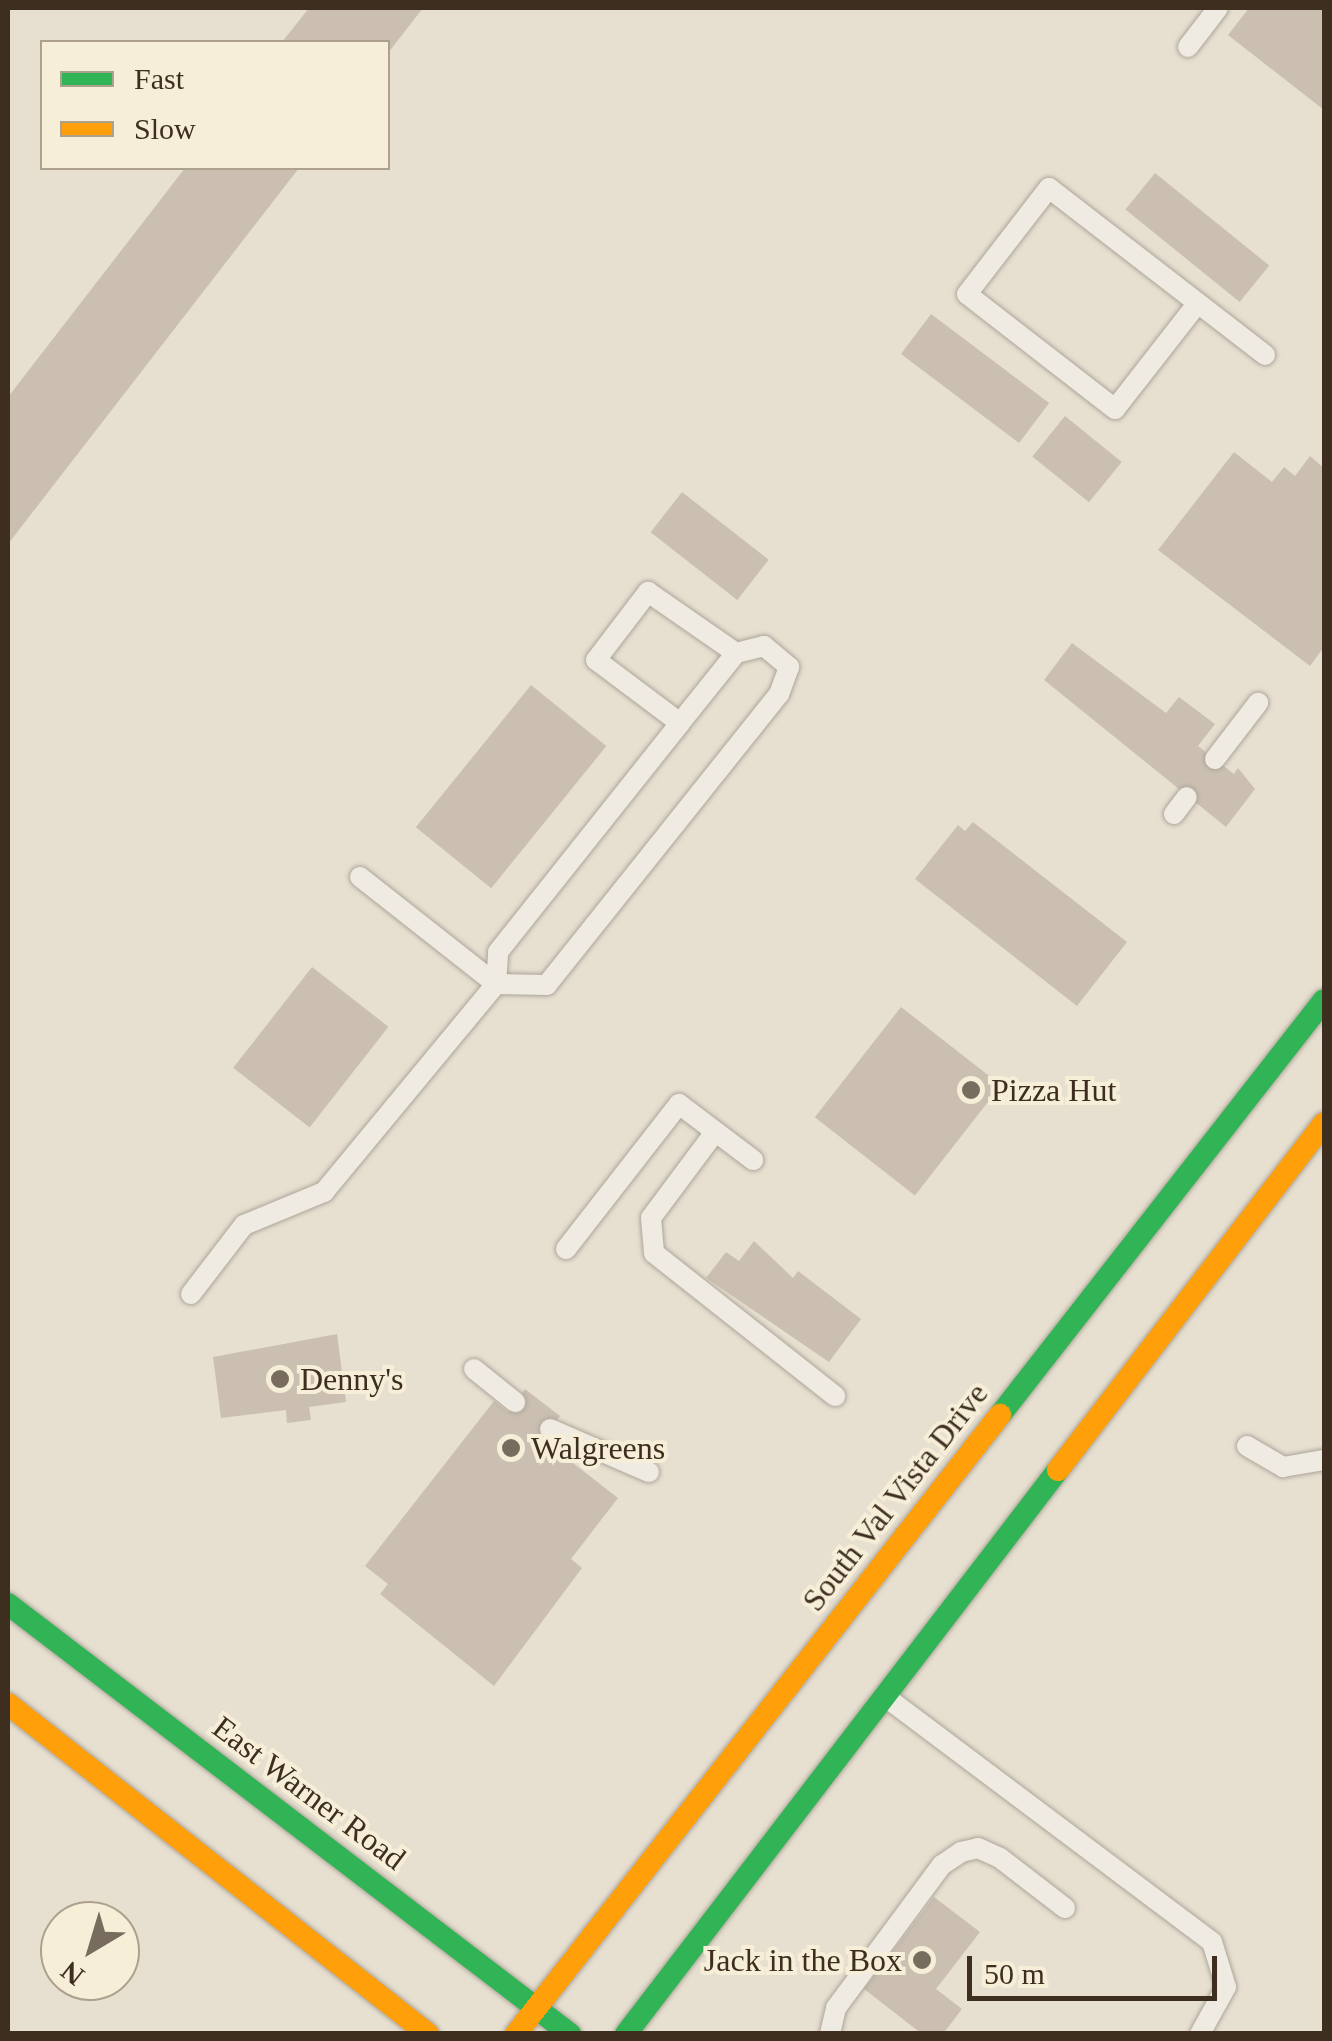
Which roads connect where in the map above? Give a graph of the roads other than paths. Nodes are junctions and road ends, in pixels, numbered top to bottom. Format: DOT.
graph roads {
  1 [pos="1218,8"];
  2 [pos="1188,47"];
  3 [pos="1197,304"];
  4 [pos="1264,355"];
  5 [pos="736,652"];
  6 [pos="1258,703"];
  7 [pos="680,723"];
  8 [pos="1216,759"];
  9 [pos="360,876"];
  10 [pos="496,984"];
  11 [pos="1324,1000"];
  12 [pos="1324,1123"];
  13 [pos="715,1132"];
  14 [pos="752,1160"];
  15 [pos="566,1250"];
  16 [pos="190,1294"];
  17 [pos="474,1369"];
  18 [pos="836,1396"];
  19 [pos="515,1402"];
  20 [pos="550,1429"];
  21 [pos="1247,1446"];
  22 [pos="1324,1460"];
  23 [pos="649,1472"];
  24 [pos="8,1604"];
  25 [pos="886,1697"];
  26 [pos="8,1704"];
  27 [pos="1065,1908"];
  28 [pos="536,2007"];
  29 [pos="428,2034"];
  30 [pos="516,2034"];
  31 [pos="570,2034"];
  32 [pos="626,2034"];
  33 [pos="830,2034"];
  34 [pos="1200,2034"];
  1 -- 2 [label="lane"];
  3 -- 3 [label="lane"];
  3 -- 4 [label="lane"];
  5 -- 7 [label="lane"];
  5 -- 7 [label="lane"];
  5 -- 10 [label="lane"];
  6 -- 8 [label="lane"];
  7 -- 10 [label="lane"];
  9 -- 10 [label="lane"];
  10 -- 16 [label="lane"];
  11 -- 28 [label="main road, South Val Vista Drive"];
  12 -- 25 [label="main road"];
  13 -- 14 [label="lane"];
  13 -- 15 [label="lane"];
  13 -- 18 [label="lane"];
  17 -- 19 [label="lane"];
  20 -- 23 [label="lane"];
  21 -- 22 [label="lane"];
  24 -- 28 [label="main road, East Warner Road"];
  25 -- 32 [label="main road"];
  25 -- 34 [label="lane"];
  26 -- 29 [label="main road"];
  27 -- 33 [label="lane"];
  28 -- 30 [label="main road, South Val Vista Drive"];
  28 -- 31 [label="main road, East Warner Road"];
}
